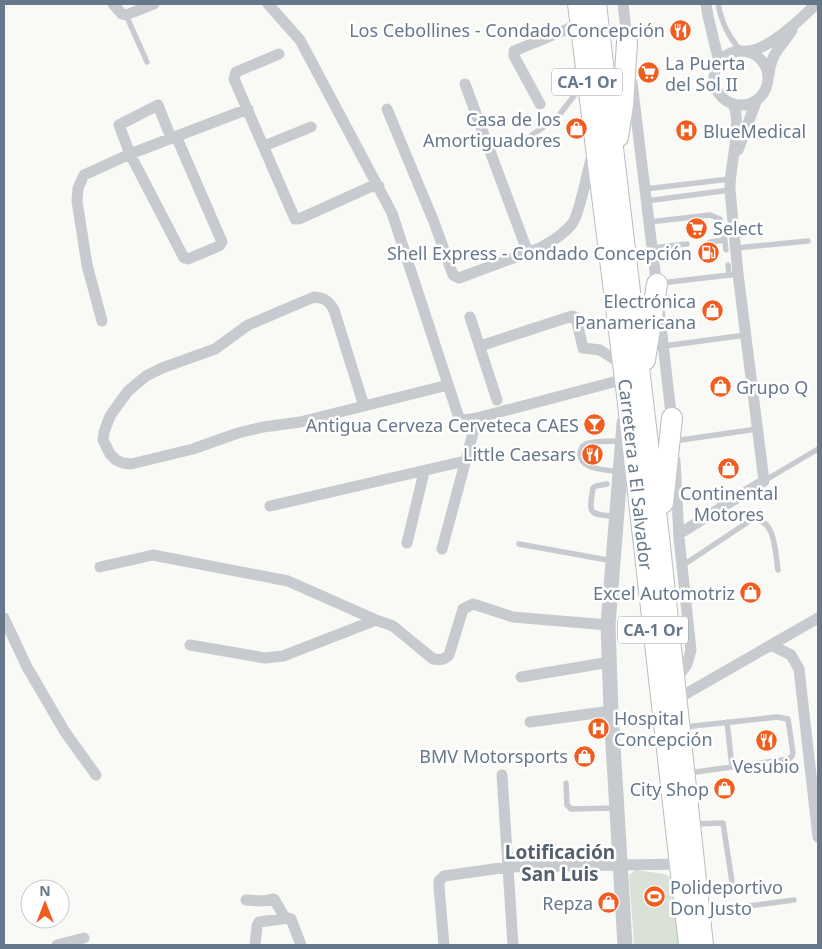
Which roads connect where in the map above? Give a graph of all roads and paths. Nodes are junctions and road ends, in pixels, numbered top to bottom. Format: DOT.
graph roads {
  1 [pos="113,4"];
  2 [pos="154,4"];
  3 [pos="268,4"];
  4 [pos="578,4"];
  5 [pos="596,4"];
  6 [pos="623,4"];
  7 [pos="706,4"];
  8 [pos="718,4"];
  9 [pos="816,4"];
  10 [pos="131,10"];
  11 [pos="580,24"];
  12 [pos="795,24"];
  13 [pos="627,42"];
  14 [pos="743,51"];
  15 [pos="279,54"];
  16 [pos="147,62"];
  17 [pos="719,62"];
  18 [pos="769,75"];
  19 [pos="587,80"];
  20 [pos="465,84"];
  21 [pos="756,102"];
  22 [pos="540,104"];
  23 [pos="733,104"];
  24 [pos="248,109"];
  25 [pos="387,110"];
  26 [pos="311,127"];
  27 [pos="174,137"];
  28 [pos="523,141"];
  29 [pos="264,146"];
  30 [pos="130,154"];
  31 [pos="614,156"];
  32 [pos="733,163"];
  33 [pos="592,180"];
  34 [pos="730,185"];
  35 [pos="379,186"];
  36 [pos="645,195"];
  37 [pos="648,222"];
  38 [pos="722,225"];
  39 [pos="808,241"];
  40 [pos="710,242"];
  41 [pos="687,244"];
  42 [pos="651,248"];
  43 [pos="731,249"];
  44 [pos="528,253"];
  45 [pos="728,265"];
  46 [pos="734,274"];
  47 [pos="657,284"];
  48 [pos="470,317"];
  49 [pos="102,321"];
  50 [pos="619,329"];
  51 [pos="746,335"];
  52 [pos="480,346"];
  53 [pos="664,346"];
  54 [pos="600,350"];
  55 [pos="629,381"];
  56 [pos="448,385"];
  57 [pos="498,400"];
  58 [pos="364,406"];
  59 [pos="477,418"];
  60 [pos="672,418"];
  61 [pos="758,429"];
  62 [pos="623,441"];
  63 [pos="674,441"];
  64 [pos="818,449"];
  65 [pos="464,461"];
  66 [pos="424,472"];
  67 [pos="628,472"];
  68 [pos="764,481"];
  69 [pos="606,484"];
  70 [pos="270,506"];
  71 [pos="616,517"];
  72 [pos="679,534"];
  73 [pos="659,537"];
  74 [pos="407,544"];
  75 [pos="519,544"];
  76 [pos="442,549"];
  77 [pos="613,561"];
  78 [pos="682,566"];
  79 [pos="100,568"];
  80 [pos="778,570"];
  81 [pos="4,618"];
  82 [pos="818,618"];
  83 [pos="376,620"];
  84 [pos="608,625"];
  85 [pos="190,645"];
  86 [pos="773,646"];
  87 [pos="610,662"];
  88 [pos="521,677"];
  89 [pos="673,697"];
  90 [pos="611,711"];
  91 [pos="530,722"];
  92 [pos="727,722"];
  93 [pos="680,727"];
  94 [pos="732,767"];
  95 [pos="686,773"];
  96 [pos="502,775"];
  97 [pos="96,776"];
  98 [pos="566,784"];
  99 [pos="617,808"];
  100 [pos="691,824"];
  101 [pos="818,837"];
  102 [pos="680,864"];
  103 [pos="619,866"];
  104 [pos="508,867"];
  105 [pos="732,882"];
  106 [pos="246,900"];
  107 [pos="794,900"];
  108 [pos="700,913"];
  109 [pos="285,918"];
  110 [pos="84,938"];
  111 [pos="57,945"];
  112 [pos="255,945"];
  113 [pos="301,945"];
  114 [pos="444,945"];
  115 [pos="513,945"];
  116 [pos="625,945"];
  117 [pos="689,945"];
  118 [pos="704,945"];
  1 -- 10 [label="street"];
  2 -- 10 [label="street"];
  3 -- 35 [label="street"];
  4 -- 11 [label="highway, Carretera a El Salvador / CA-1 Or"];
  5 -- 31 [label="highway, Carretera a El Salvador / CA-1 Or"];
  6 -- 13 [label="street, Carretera a El Salvador"];
  7 -- 17 [label="street"];
  8 -- 14 [label="lane"];
  9 -- 12 [label="street"];
  10 -- 16 [label="lane"];
  11 -- 19 [label="highway, Carretera a El Salvador / CA-1 Or"];
  11 -- 22 [label="street"];
  12 -- 14 [label="street"];
  12 -- 18 [label="street"];
  13 -- 31 [label="highway"];
  13 -- 36 [label="street, Carretera a El Salvador"];
  14 -- 17 [label="street"];
  14 -- 18 [label="street"];
  15 -- 24 [label="street"];
  17 -- 23 [label="street"];
  18 -- 21 [label="street"];
  19 -- 28 [label="lane"];
  19 -- 33 [label="highway, Carretera a El Salvador / CA-1 Or"];
  20 -- 44 [label="street"];
  21 -- 23 [label="street"];
  21 -- 32 [label="street"];
  23 -- 32 [label="street"];
  24 -- 27 [label="street"];
  24 -- 29 [label="street"];
  25 -- 44 [label="street"];
  26 -- 29 [label="street"];
  27 -- 30 [label="street"];
  27 -- 30 [label="street"];
  27 -- 30 [label="street"];
  29 -- 35 [label="street"];
  30 -- 49 [label="street"];
  31 -- 55 [label="highway, Carretera a El Salvador / CA-1 Or"];
  32 -- 34 [label="street"];
  33 -- 44 [label="street"];
  33 -- 50 [label="highway, Carretera a El Salvador / CA-1 Or"];
  34 -- 36 [label="lane"];
  34 -- 36 [label="lane"];
  34 -- 43 [label="street"];
  35 -- 56 [label="street"];
  36 -- 37 [label="street, Carretera a El Salvador"];
  37 -- 38 [label="lane"];
  37 -- 42 [label="street, Carretera a El Salvador"];
  39 -- 43 [label="lane"];
  40 -- 43 [label="lane"];
  41 -- 42 [label="lane"];
  42 -- 47 [label="street, Carretera a El Salvador"];
  43 -- 46 [label="street"];
  45 -- 46 [label="lane"];
  46 -- 47 [label="lane"];
  46 -- 51 [label="street"];
  47 -- 53 [label="street, Carretera a El Salvador"];
  47 -- 55 [label="highway"];
  48 -- 52 [label="street"];
  50 -- 54 [label="street"];
  50 -- 55 [label="highway, Carretera a El Salvador / CA-1 Or"];
  51 -- 53 [label="lane"];
  51 -- 61 [label="street"];
  52 -- 54 [label="street"];
  52 -- 57 [label="street"];
  53 -- 60 [label="street, Carretera a El Salvador"];
  54 -- 55 [label="street"];
  55 -- 59 [label="street"];
  55 -- 62 [label="street"];
  55 -- 67 [label="highway, Carretera a El Salvador / CA-1 Or"];
  55 -- 73 [label="highway, Carretera a El Salvador / CA-1 Or"];
  56 -- 58 [label="street"];
  56 -- 59 [label="street"];
  58 -- 58 [label="street"];
  59 -- 65 [label="street"];
  60 -- 63 [label="street, Carretera a El Salvador"];
  60 -- 73 [label="highway"];
  61 -- 63 [label="lane"];
  61 -- 68 [label="street"];
  62 -- 67 [label="street"];
  62 -- 67 [label="lane"];
  63 -- 72 [label="street, Carretera a El Salvador"];
  64 -- 68 [label="lane"];
  65 -- 66 [label="street"];
  65 -- 76 [label="street"];
  66 -- 70 [label="street"];
  66 -- 74 [label="street"];
  67 -- 71 [label="street"];
  67 -- 89 [label="highway, Carretera a El Salvador / CA-1 Or"];
  68 -- 72 [label="street"];
  69 -- 71 [label="lane"];
  71 -- 77 [label="street"];
  72 -- 78 [label="street, Carretera a El Salvador"];
  73 -- 89 [label="highway, Carretera a El Salvador / CA-1 Or"];
  75 -- 77 [label="lane"];
  77 -- 84 [label="street"];
  78 -- 80 [label="lane"];
  78 -- 89 [label="street, Carretera a El Salvador"];
  79 -- 83 [label="street"];
  81 -- 97 [label="street"];
  82 -- 86 [label="street"];
  83 -- 84 [label="street"];
  83 -- 85 [label="street"];
  84 -- 87 [label="street"];
  86 -- 89 [label="street"];
  86 -- 101 [label="street"];
  87 -- 88 [label="street"];
  87 -- 90 [label="street"];
  89 -- 93 [label="highway, Carretera a El Salvador / CA-1 Or"];
  89 -- 102 [label="highway, Carretera a El Salvador / CA-1 Or"];
  90 -- 91 [label="street"];
  90 -- 99 [label="street"];
  92 -- 93 [label="lane"];
  92 -- 94 [label="lane"];
  92 -- 94 [label="lane"];
  93 -- 95 [label="highway, Carretera a El Salvador / CA-1 Or"];
  94 -- 95 [label="lane"];
  95 -- 100 [label="highway, Carretera a El Salvador / CA-1 Or"];
  96 -- 104 [label="street"];
  98 -- 99 [label="lane"];
  99 -- 103 [label="street"];
  100 -- 105 [label="lane"];
  100 -- 108 [label="highway, Carretera a El Salvador / CA-1 Or"];
  102 -- 103 [label="street"];
  102 -- 117 [label="highway, Carretera a El Salvador / CA-1 Or"];
  103 -- 104 [label="street"];
  103 -- 116 [label="street"];
  104 -- 114 [label="street"];
  104 -- 115 [label="street"];
  106 -- 109 [label="street"];
  107 -- 108 [label="lane"];
  108 -- 118 [label="highway, Carretera a El Salvador / CA-1 Or"];
  109 -- 112 [label="street"];
  109 -- 113 [label="street"];
  110 -- 111 [label="street"];
}
